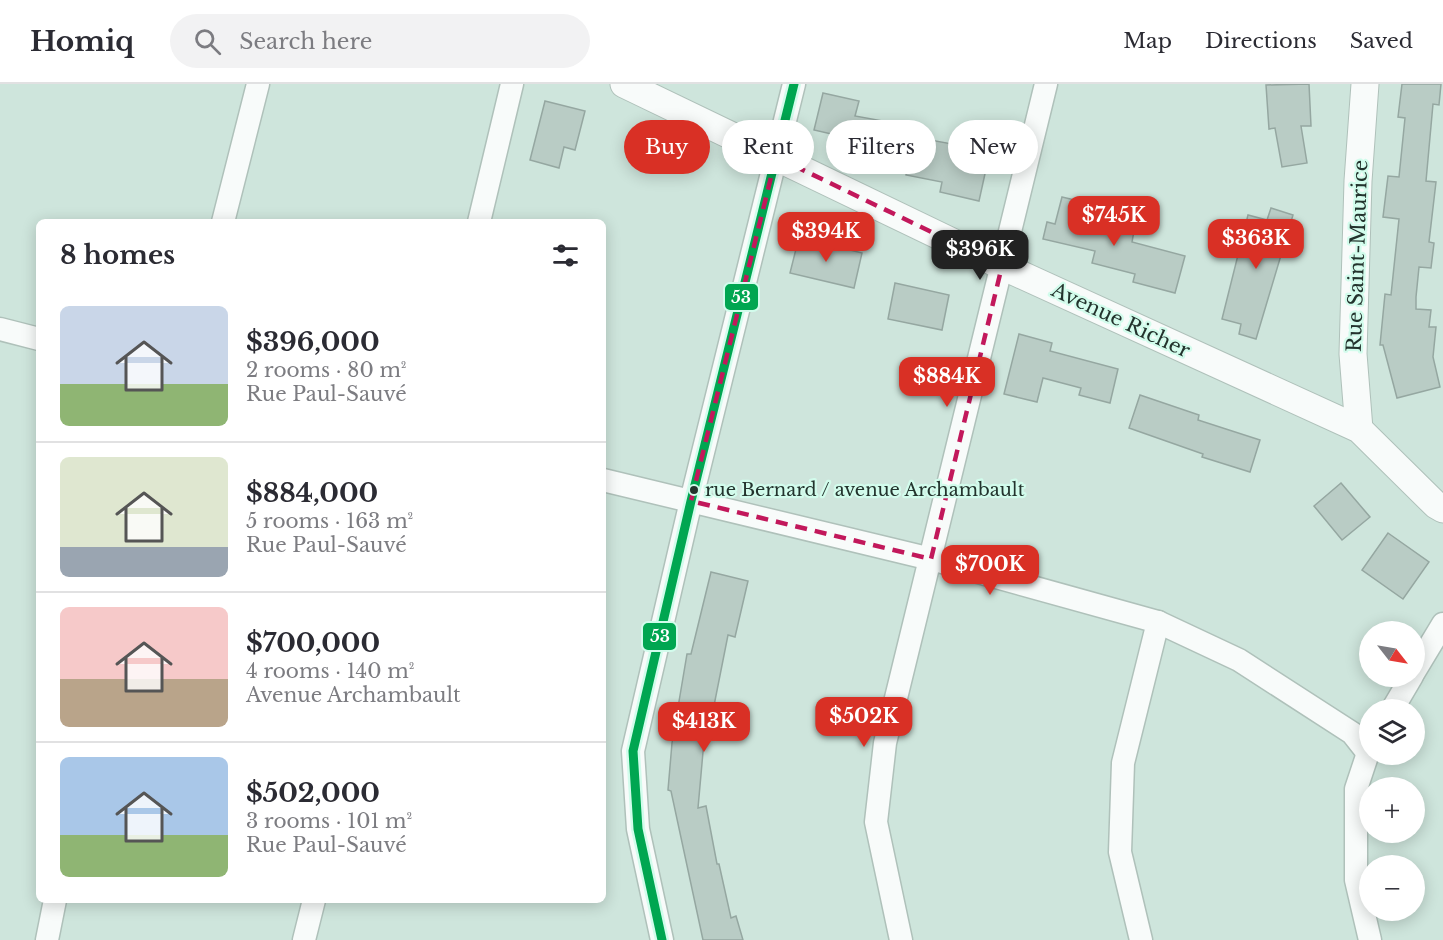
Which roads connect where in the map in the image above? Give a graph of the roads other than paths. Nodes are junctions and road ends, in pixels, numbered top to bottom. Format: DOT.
graph roads {
  1 [pos="258,84"];
  2 [pos="512,84"];
  3 [pos="624,84"];
  4 [pos="794,84"];
  5 [pos="1046,84"];
  6 [pos="1365,84"];
  7 [pos="785,120"];
  8 [pos="722,131"];
  9 [pos="772,174"];
  10 [pos="811,174"];
  11 [pos="224,219"];
  12 [pos="480,219"];
  13 [pos="1002,266"];
  14 [pos="0,329"];
  15 [pos="36,338"];
  16 [pos="1359,429"];
  17 [pos="606,481"];
  18 [pos="691,501"];
  19 [pos="1443,509"];
  20 [pos="931,559"];
  21 [pos="1158,622"];
  22 [pos="1443,624"];
  23 [pos="1425,654"];
  24 [pos="1359,740"];
  25 [pos="1363,765"];
  26 [pos="54,903"];
  27 [pos="313,903"];
  28 [pos="307,939"];
  29 [pos="47,940"];
  30 [pos="662,940"];
  31 [pos="901,940"];
  32 [pos="1141,940"];
  33 [pos="1370,940"];
  1 -- 11 [label="street"];
  2 -- 12 [label="street"];
  3 -- 8 [label="street, Avenue Richer"];
  4 -- 7 [label="street"];
  5 -- 13 [label="street"];
  6 -- 16 [label="street, Rue Saint-Maurice"];
  9 -- 18 [label="street"];
  10 -- 13 [label="street, Avenue Richer"];
  13 -- 16 [label="street, Avenue Richer"];
  13 -- 20 [label="street"];
  14 -- 15 [label="street"];
  16 -- 19 [label="street"];
  17 -- 18 [label="street"];
  18 -- 20 [label="street"];
  18 -- 30 [label="street"];
  20 -- 21 [label="street"];
  20 -- 31 [label="street"];
  21 -- 24 [label="street"];
  21 -- 32 [label="street"];
  22 -- 23 [label="street"];
  25 -- 33 [label="street"];
  26 -- 29 [label="street"];
  27 -- 28 [label="street"];
}
